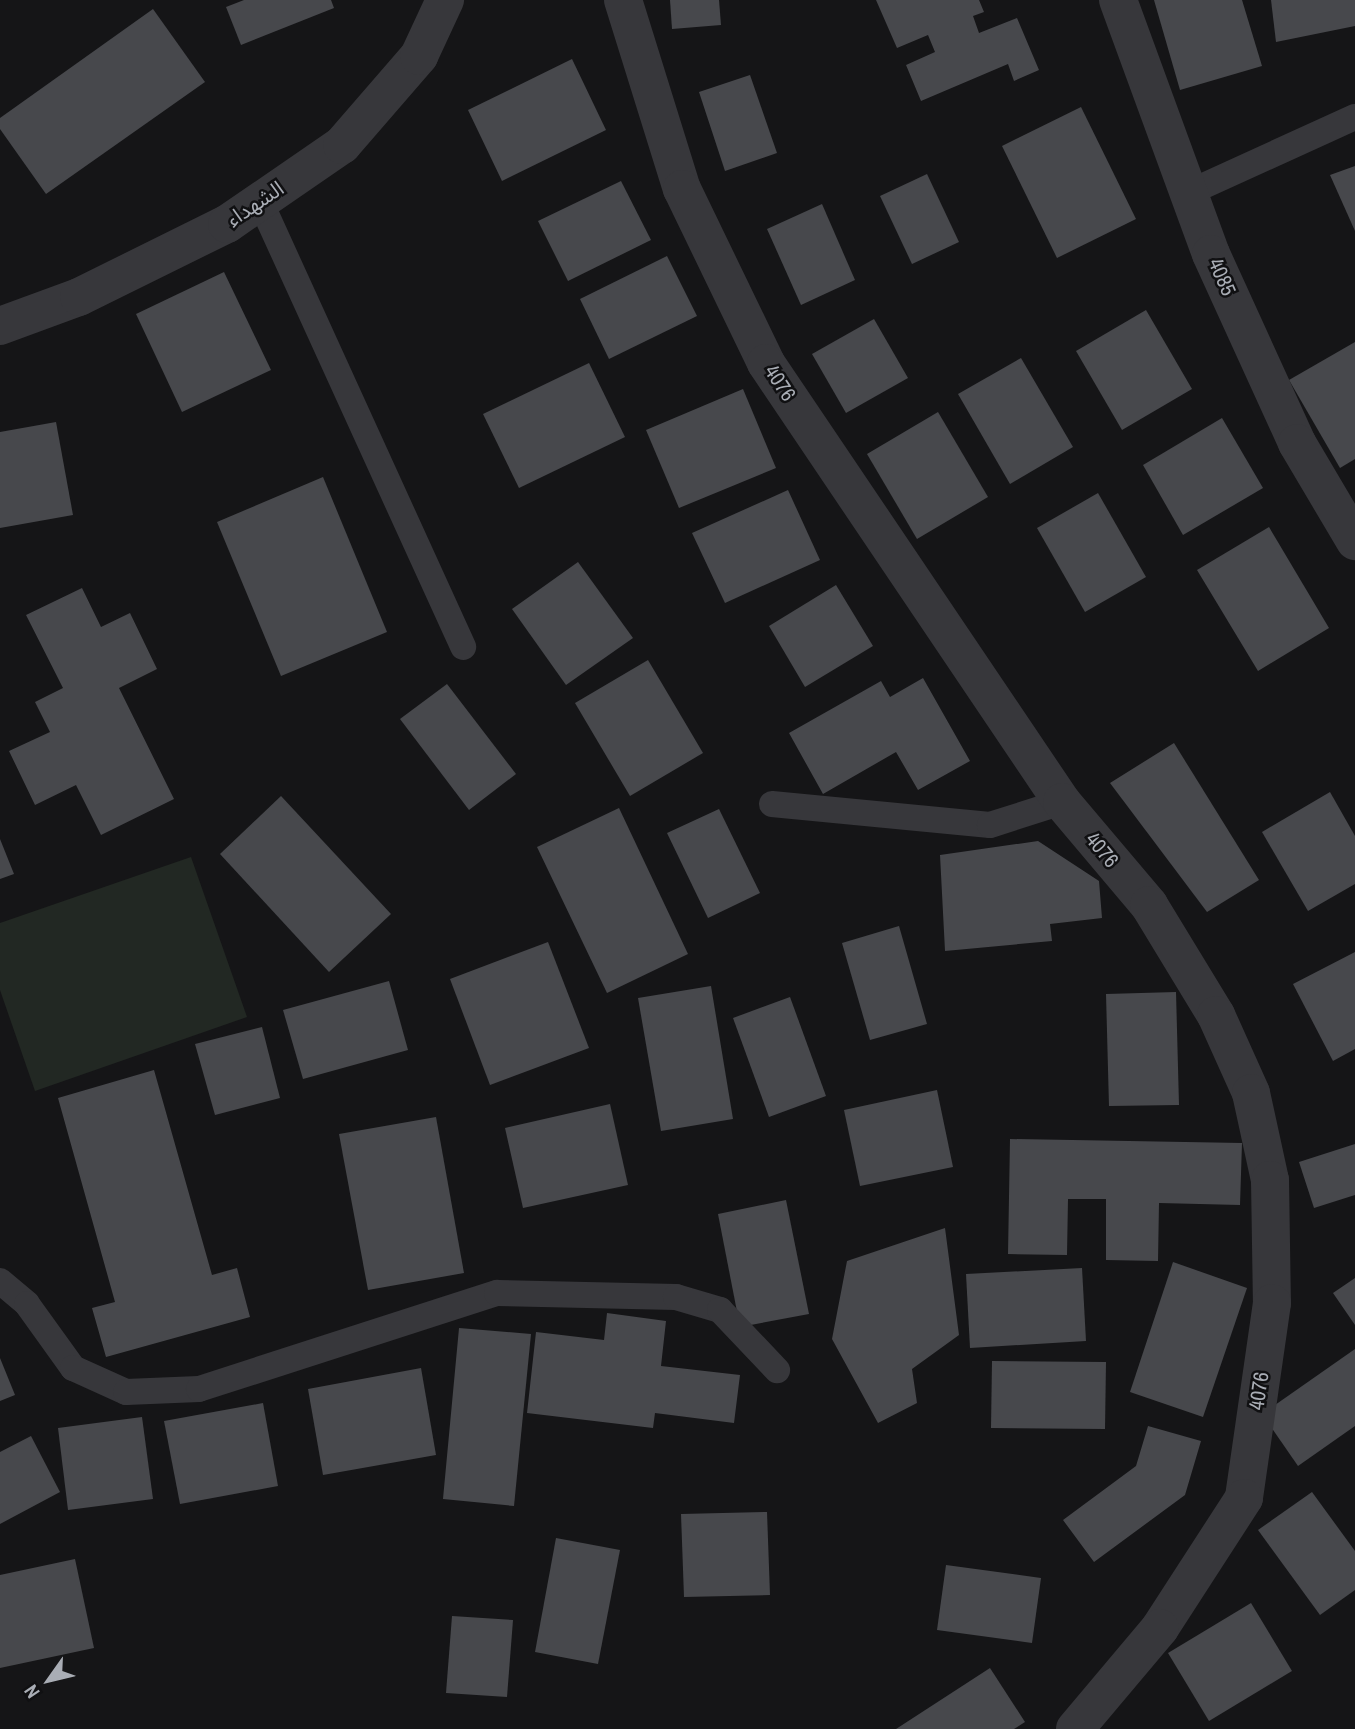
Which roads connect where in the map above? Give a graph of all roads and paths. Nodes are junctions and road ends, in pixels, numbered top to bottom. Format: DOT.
graph roads {
  1 [pos="445,0"];
  2 [pos="623,0"];
  3 [pos="1118,0"];
  4 [pos="1355,117"];
  5 [pos="1188,193"];
  6 [pos="260,201"];
  7 [pos="0,326"];
  8 [pos="1355,541"];
  9 [pos="463,648"];
  10 [pos="1062,802"];
  11 [pos="772,804"];
  12 [pos="0,1281"];
  13 [pos="777,1370"];
  14 [pos="1075,1729"];
  1 -- 6 [label="street, الشهداء"];
  2 -- 10 [label="street, 4076"];
  3 -- 5 [label="street, 4085"];
  4 -- 5 [label="lane"];
  5 -- 8 [label="street, 4085"];
  6 -- 7 [label="street, الشهداء"];
  6 -- 9 [label="lane"];
  10 -- 11 [label="lane"];
  10 -- 14 [label="street, 4076"];
  12 -- 13 [label="lane"];
}
